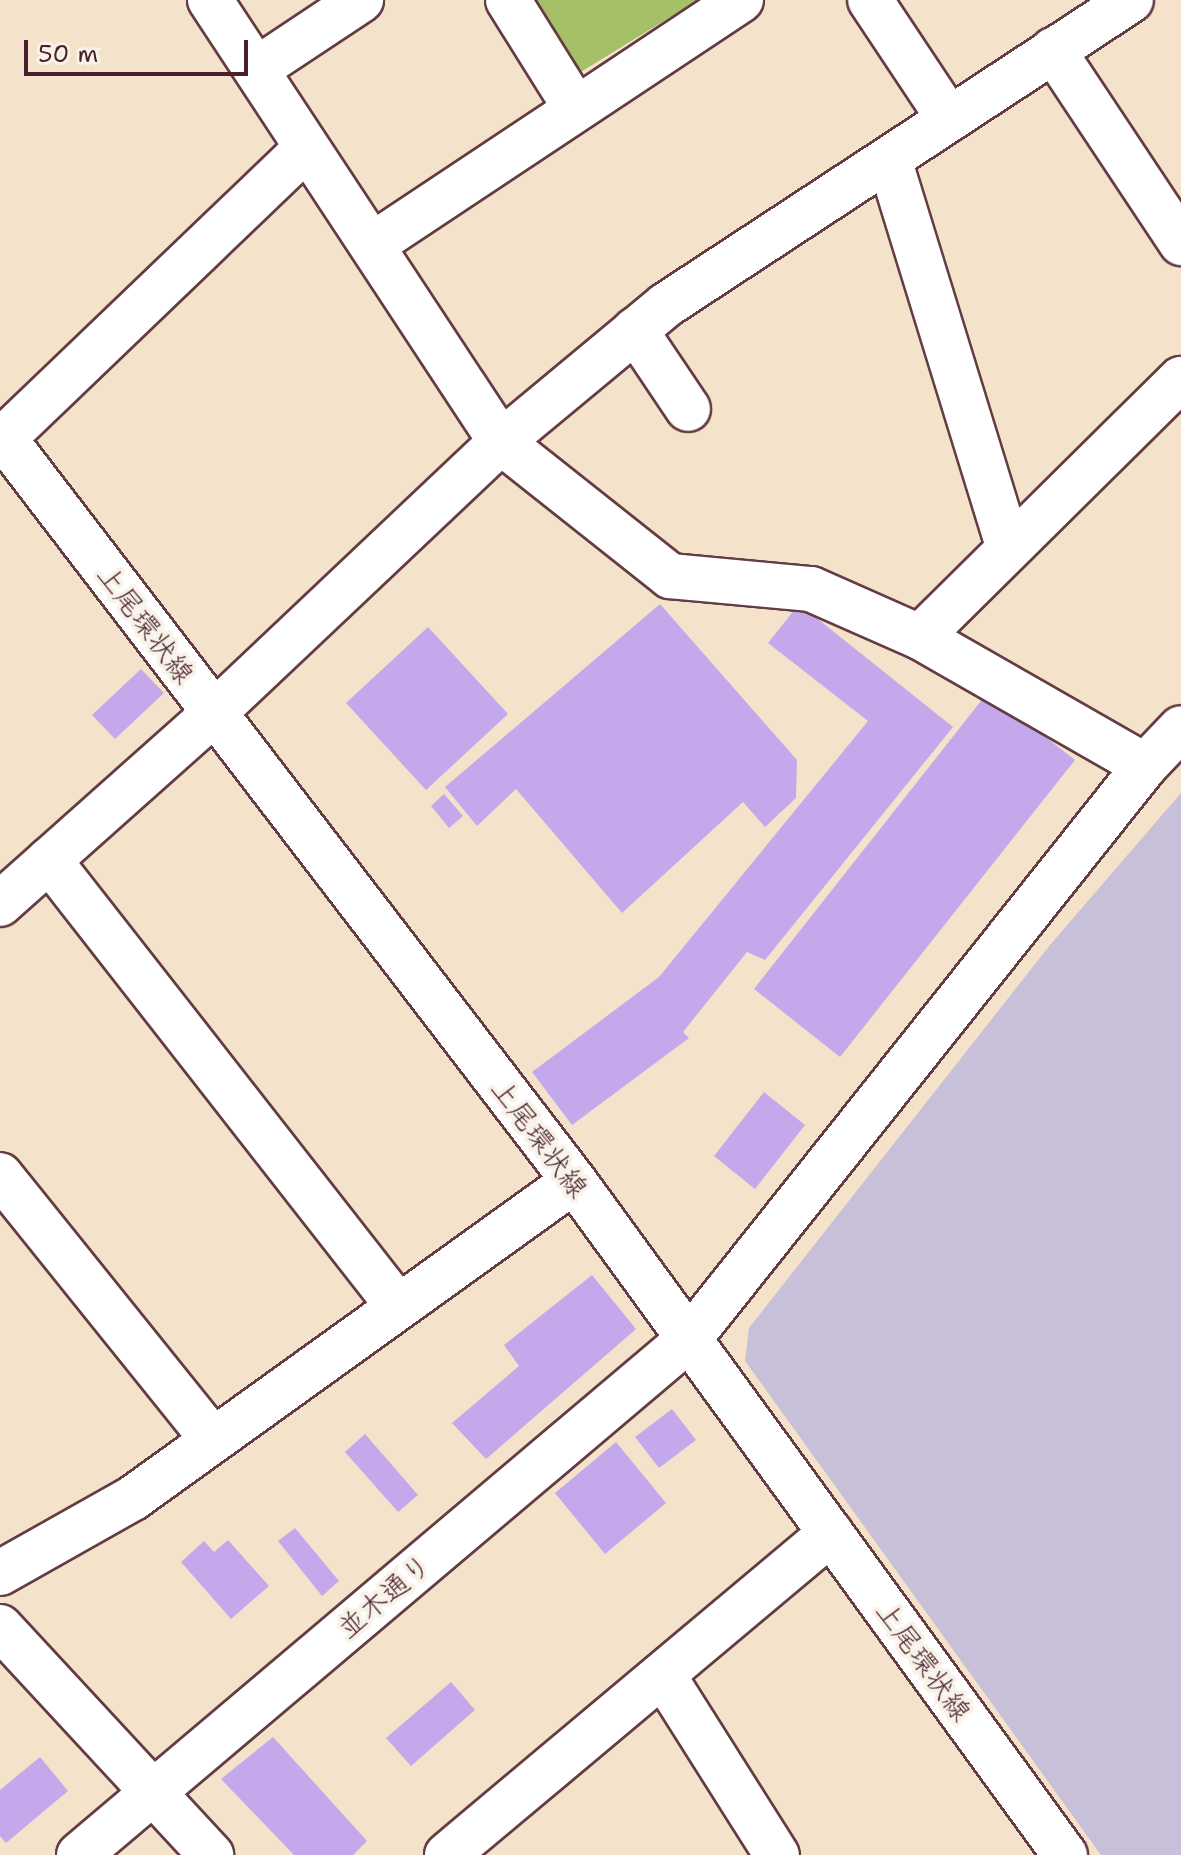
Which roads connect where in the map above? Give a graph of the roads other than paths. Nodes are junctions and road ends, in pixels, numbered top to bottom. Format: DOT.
graph roads {
  1 [pos="210,0"];
  2 [pos="361,0"];
  3 [pos="508,0"];
  4 [pos="741,0"];
  5 [pos="870,0"];
  6 [pos="1129,1"];
  7 [pos="1053,50"];
  8 [pos="257,69"];
  9 [pos="576,109"];
  10 [pos="949,119"];
  11 [pos="305,149"];
  12 [pos="889,159"];
  13 [pos="1181,243"];
  14 [pos="372,245"];
  15 [pos="635,330"];
  16 [pos="1181,379"];
  17 [pos="688,409"];
  18 [pos="2,436"];
  19 [pos="501,442"];
  20 [pos="1009,548"];
  21 [pos="920,637"];
  22 [pos="214,713"];
  23 [pos="1181,728"];
  24 [pos="1145,766"];
  25 [pos="49,860"];
  26 [pos="0,904"];
  27 [pos="0,1175"];
  28 [pos="574,1181"];
  29 [pos="397,1305"];
  30 [pos="689,1339"];
  31 [pos="213,1440"];
  32 [pos="831,1533"];
  33 [pos="0,1573"];
  34 [pos="0,1627"];
  35 [pos="663,1675"];
  36 [pos="152,1791"];
  37 [pos="467,1848"];
  38 [pos="79,1855"];
  39 [pos="211,1855"];
  40 [pos="777,1855"];
  41 [pos="1065,1855"];
  1 -- 8 [label="street"];
  2 -- 8 [label="street"];
  3 -- 9 [label="street"];
  4 -- 9 [label="street"];
  5 -- 10 [label="street"];
  6 -- 7 [label="street"];
  7 -- 10 [label="street"];
  7 -- 13 [label="street"];
  8 -- 11 [label="street"];
  9 -- 14 [label="street"];
  10 -- 12 [label="street"];
  11 -- 14 [label="street"];
  11 -- 18 [label="street"];
  12 -- 15 [label="street"];
  12 -- 20 [label="street"];
  14 -- 19 [label="street"];
  15 -- 17 [label="street"];
  15 -- 19 [label="street"];
  16 -- 20 [label="street"];
  18 -- 22 [label="street, 上尾環状線"];
  19 -- 21 [label="street"];
  19 -- 22 [label="street"];
  20 -- 21 [label="street"];
  21 -- 24 [label="street"];
  22 -- 25 [label="street"];
  22 -- 28 [label="street, 上尾環状線"];
  23 -- 24 [label="street, 並木通り"];
  24 -- 30 [label="street, 並木通り"];
  25 -- 26 [label="street"];
  25 -- 29 [label="street"];
  27 -- 31 [label="street"];
  28 -- 29 [label="street"];
  28 -- 30 [label="street, 上尾環状線"];
  29 -- 31 [label="street"];
  30 -- 32 [label="street, 上尾環状線"];
  30 -- 36 [label="street, 並木通り"];
  31 -- 33 [label="street"];
  32 -- 35 [label="street"];
  32 -- 41 [label="street, 上尾環状線"];
  34 -- 36 [label="street"];
  35 -- 37 [label="street"];
  35 -- 40 [label="street"];
  36 -- 38 [label="street, 並木通り"];
  36 -- 39 [label="street"];
}
